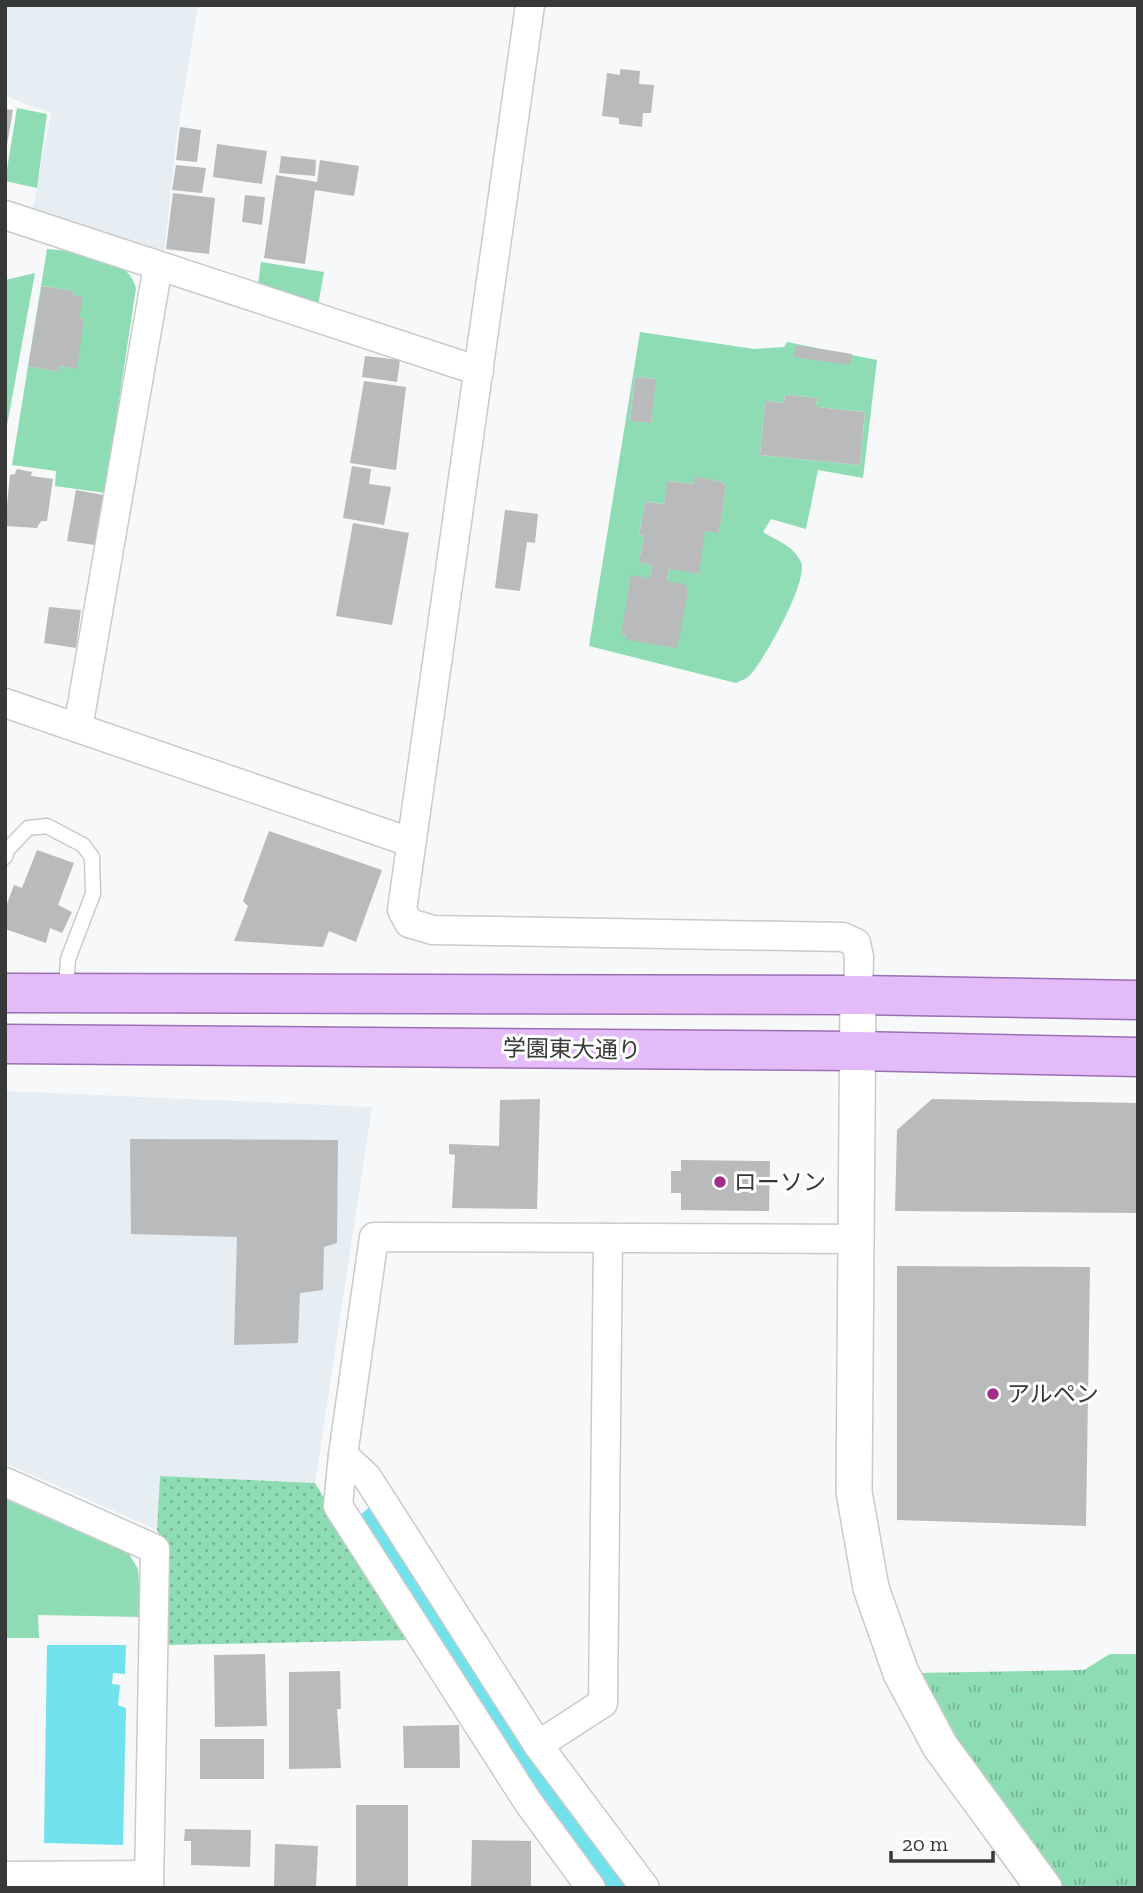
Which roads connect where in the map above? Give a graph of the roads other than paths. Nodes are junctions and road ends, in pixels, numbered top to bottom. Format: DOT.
graph roads {
  1 [pos="530,5"];
  2 [pos="5,215"];
  3 [pos="158,265"];
  4 [pos="479,370"];
  5 [pos="5,703"];
  6 [pos="78,728"];
  7 [pos="410,842"];
  8 [pos="5,857"];
  9 [pos="5,993"];
  10 [pos="66,994"];
  11 [pos="858,995"];
  12 [pos="1138,1000"];
  13 [pos="5,1044"];
  14 [pos="856,1051"];
  15 [pos="1138,1057"];
  16 [pos="608,1238"];
  17 [pos="857,1239"];
  18 [pos="342,1455"];
  19 [pos="5,1482"];
  20 [pos="538,1745"];
  21 [pos="5,1876"];
  22 [pos="149,1881"];
  23 [pos="591,1888"];
  24 [pos="645,1888"];
  25 [pos="1044,1888"];
  1 -- 4 [label="street"];
  2 -- 3 [label="street"];
  3 -- 4 [label="street"];
  3 -- 6 [label="street"];
  4 -- 7 [label="street"];
  5 -- 6 [label="street"];
  6 -- 7 [label="street"];
  7 -- 11 [label="street"];
  8 -- 10 [label="lane"];
  9 -- 10 [label="main road"];
  10 -- 11 [label="main road"];
  11 -- 12 [label="main road"];
  11 -- 14 [label="street"];
  13 -- 14 [label="main road, 学園東大通り"];
  14 -- 15 [label="main road, 学園東大通り"];
  14 -- 17 [label="street"];
  16 -- 17 [label="street"];
  16 -- 18 [label="street"];
  16 -- 20 [label="street"];
  17 -- 25 [label="street"];
  18 -- 20 [label="street"];
  18 -- 23 [label="street"];
  19 -- 22 [label="street"];
  20 -- 24 [label="street"];
  21 -- 22 [label="street"];
}
